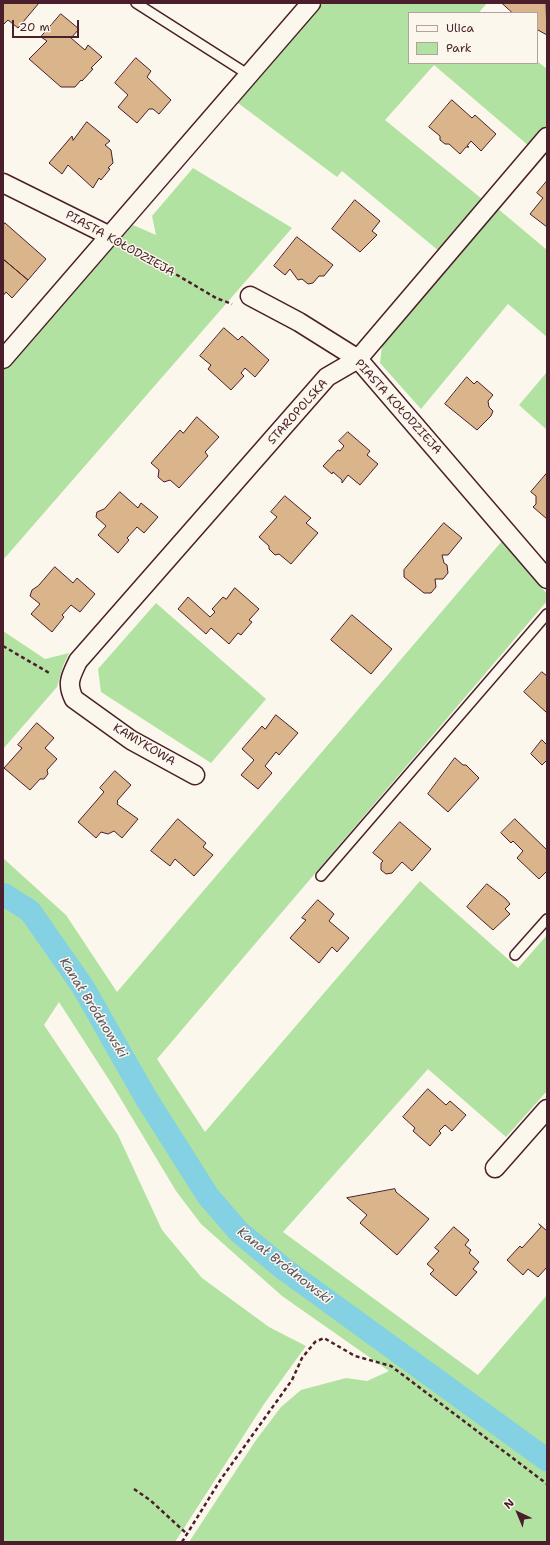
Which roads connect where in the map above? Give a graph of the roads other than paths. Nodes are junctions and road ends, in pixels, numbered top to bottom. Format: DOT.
graph roads {
  1 [pos="136,3"];
  2 [pos="311,3"];
  3 [pos="249,75"];
  4 [pos="547,137"];
  5 [pos="3,184"];
  6 [pos="110,236"];
  7 [pos="250,296"];
  8 [pos="3,359"];
  9 [pos="358,359"];
  10 [pos="547,579"];
  11 [pos="547,614"];
  12 [pos="74,699"];
  13 [pos="195,775"];
  14 [pos="321,876"];
  15 [pos="547,919"];
  16 [pos="515,955"];
  17 [pos="547,1110"];
  18 [pos="495,1168"];
  1 -- 3 [label="lane"];
  2 -- 3 [label="street"];
  3 -- 6 [label="street"];
  4 -- 9 [label="street, STAROPOLSKA"];
  5 -- 6 [label="street, PIASTA KOŁODZIEJA"];
  6 -- 8 [label="street"];
  7 -- 9 [label="street, PIASTA KOŁODZIEJA"];
  9 -- 10 [label="street, PIASTA KOŁODZIEJA"];
  9 -- 12 [label="street, STAROPOLSKA"];
  11 -- 14 [label="lane"];
  12 -- 13 [label="street, KAMYKOWA"];
  15 -- 16 [label="lane"];
  17 -- 18 [label="street"];
}
